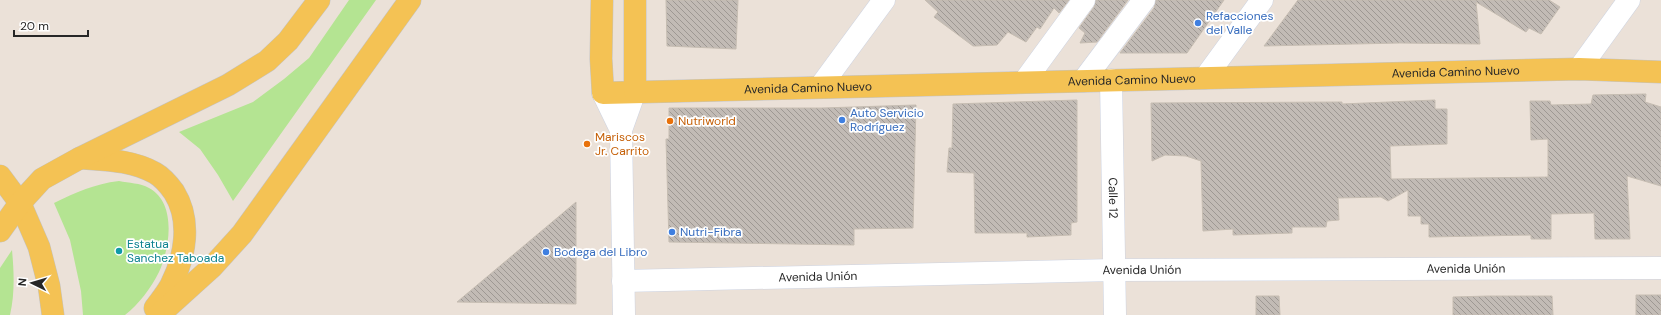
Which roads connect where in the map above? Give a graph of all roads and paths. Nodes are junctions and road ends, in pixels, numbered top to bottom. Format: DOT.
graph roads {
  1 [pos="319,0"];
  2 [pos="410,0"];
  3 [pos="602,0"];
  4 [pos="635,0"];
  5 [pos="884,0"];
  6 [pos="1084,0"];
  7 [pos="1144,0"];
  8 [pos="1262,0"];
  9 [pos="1629,0"];
  10 [pos="1579,69"];
  11 [pos="1661,72"];
  12 [pos="1205,78"];
  13 [pos="1112,80"];
  14 [pos="1083,81"];
  15 [pos="1024,82"];
  16 [pos="820,87"];
  17 [pos="636,91"];
  18 [pos="603,93"];
  19 [pos="621,130"];
  20 [pos="80,158"];
  21 [pos="0,176"];
  22 [pos="20,203"];
  23 [pos="0,231"];
  24 [pos="1661,268"];
  25 [pos="1114,270"];
  26 [pos="623,281"];
  27 [pos="49,286"];
  28 [pos="39,315"];
  29 [pos="53,315"];
  30 [pos="149,315"];
  31 [pos="159,315"];
  32 [pos="624,315"];
  33 [pos="1114,315"];
  1 -- 20 [label="main road"];
  2 -- 31 [label="main road"];
  3 -- 18 [label="main road"];
  4 -- 17 [label="main road"];
  5 -- 16 [label="street"];
  6 -- 15 [label="street"];
  7 -- 14 [label="street"];
  8 -- 12 [label="street"];
  9 -- 10 [label="street"];
  10 -- 11 [label="main road, Avenida Camino Nuevo"];
  10 -- 12 [label="main road, Avenida Camino Nuevo"];
  12 -- 13 [label="main road, Avenida Camino Nuevo"];
  13 -- 14 [label="main road, Avenida Camino Nuevo"];
  13 -- 25 [label="street, Calle 12"];
  14 -- 15 [label="main road, Avenida Camino Nuevo"];
  15 -- 16 [label="main road, Avenida Camino Nuevo"];
  16 -- 17 [label="main road, Avenida Camino Nuevo"];
  17 -- 18 [label="main road, Avenida Camino Nuevo"];
  17 -- 19 [label="street"];
  18 -- 19 [label="street"];
  19 -- 26 [label="street"];
  20 -- 22 [label="main road"];
  20 -- 30 [label="main road"];
  21 -- 22 [label="main road"];
  22 -- 23 [label="main road"];
  22 -- 27 [label="main road"];
  24 -- 25 [label="street, Avenida Unión"];
  25 -- 26 [label="street, Avenida Unión"];
  25 -- 33 [label="street, Calle 12"];
  26 -- 32 [label="street"];
  27 -- 28 [label="main road"];
  27 -- 29 [label="main road"];
}
